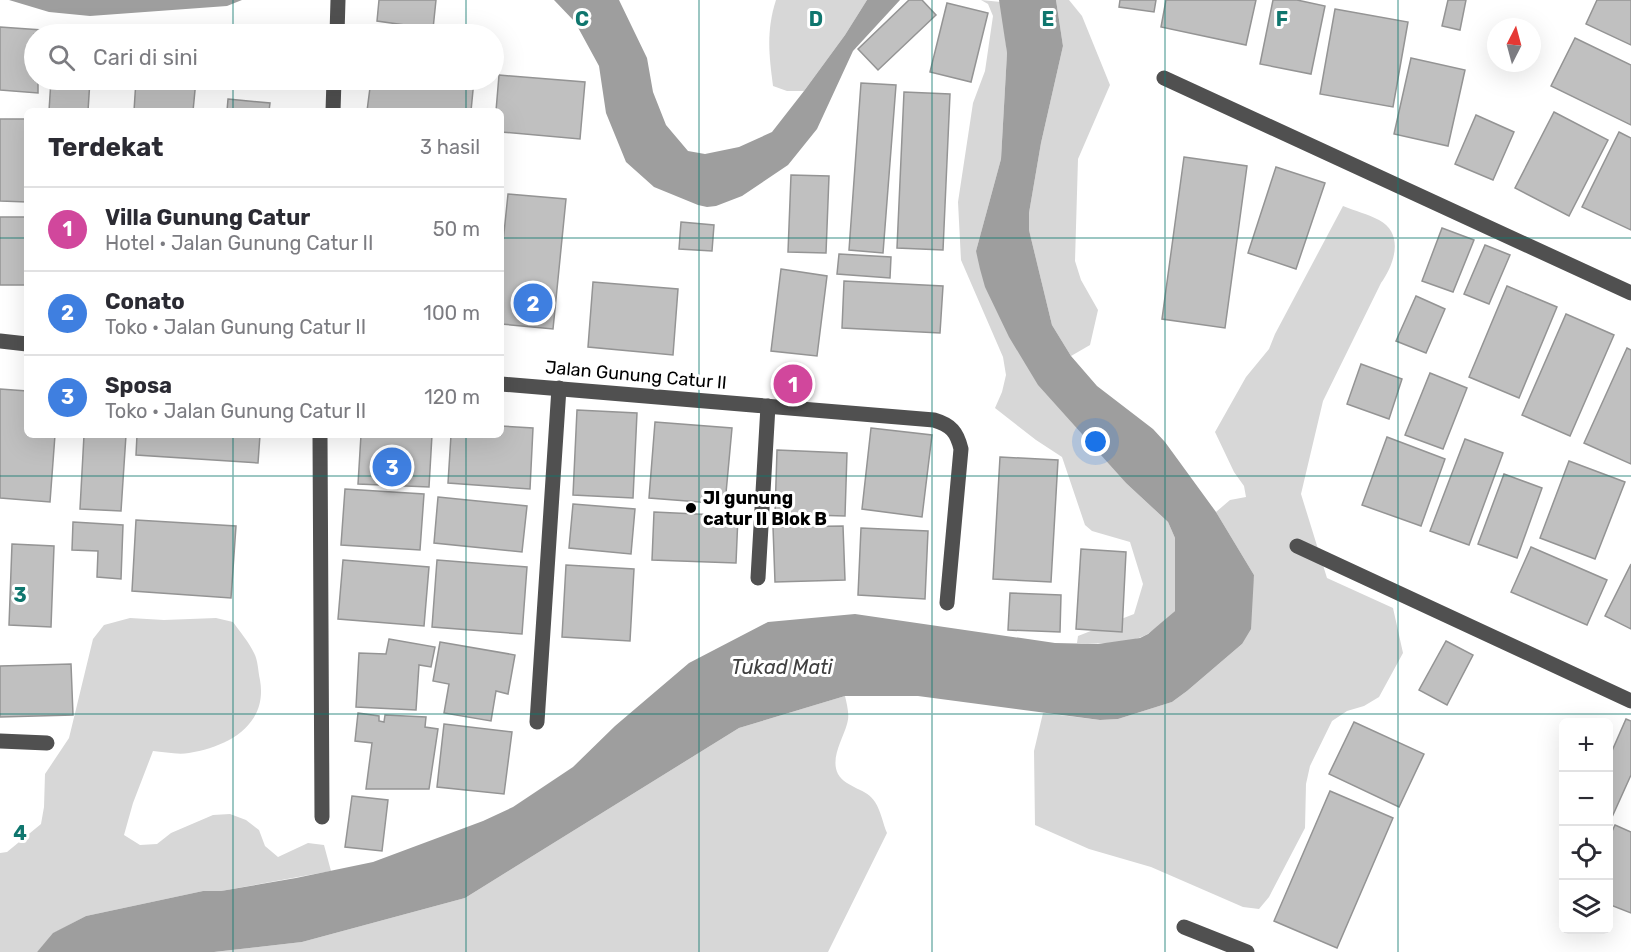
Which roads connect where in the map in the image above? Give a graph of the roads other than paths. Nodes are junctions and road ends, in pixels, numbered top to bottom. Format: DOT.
graph roads {
  1 [pos="338,0"];
  2 [pos="337,24"];
  3 [pos="1164,78"];
  4 [pos="334,90"];
  5 [pos="333,108"];
  6 [pos="1631,293"];
  7 [pos="0,341"];
  8 [pos="24,344"];
  9 [pos="504,384"];
  10 [pos="559,388"];
  11 [pos="768,406"];
  12 [pos="320,438"];
  13 [pos="1296,546"];
  14 [pos="758,578"];
  15 [pos="947,603"];
  16 [pos="1631,700"];
  17 [pos="537,723"];
  18 [pos="0,741"];
  19 [pos="47,742"];
  20 [pos="322,817"];
  21 [pos="1184,927"];
  22 [pos="1246,952"];
  1 -- 2 [label="street"];
  3 -- 6 [label="street"];
  4 -- 5 [label="street"];
  7 -- 8 [label="street"];
  9 -- 10 [label="street, Jalan Gunung Catur II"];
  10 -- 11 [label="street, Jalan Gunung Catur II"];
  10 -- 17 [label="street"];
  11 -- 14 [label="street"];
  11 -- 15 [label="street, Jalan Gunung Catur II"];
  12 -- 20 [label="street"];
  13 -- 16 [label="street"];
  18 -- 19 [label="street"];
  21 -- 22 [label="street"];
}
